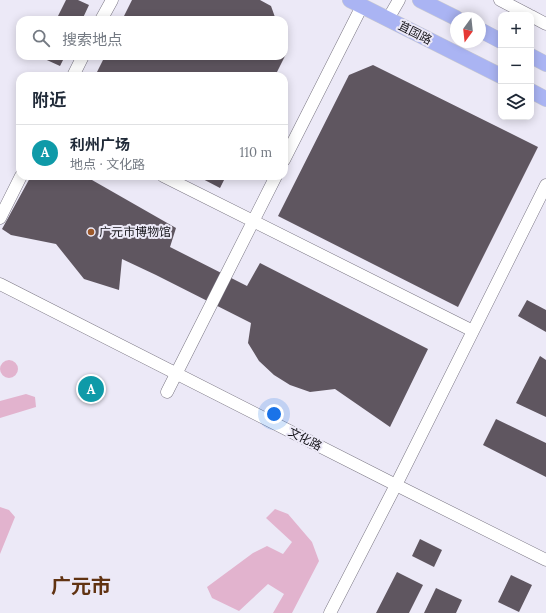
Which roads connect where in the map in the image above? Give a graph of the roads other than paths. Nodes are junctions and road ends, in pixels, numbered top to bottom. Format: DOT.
graph roads {
  1 [pos="112,0"];
  2 [pos="399,0"];
  3 [pos="420,0"];
  4 [pos="500,0"];
  5 [pos="354,2"];
  6 [pos="522,12"];
  7 [pos="450,15"];
  8 [pos="104,16"];
  9 [pos="534,18"];
  10 [pos="388,19"];
  11 [pos="546,24"];
  12 [pos="486,33"];
  13 [pos="498,39"];
  14 [pos="534,58"];
  15 [pos="81,60"];
  16 [pos="546,64"];
  17 [pos="75,72"];
  18 [pos="498,74"];
  19 [pos="534,93"];
  20 [pos="546,99"];
  21 [pos="288,151"];
  22 [pos="20,180"];
  23 [pos="171,180"];
  24 [pos="274,180"];
  25 [pos="546,185"];
  26 [pos="0,218"];
  27 [pos="253,221"];
  28 [pos="0,284"];
  29 [pos="473,332"];
  30 [pos="176,374"];
  31 [pos="167,392"];
  32 [pos="396,485"];
  33 [pos="546,560"];
  34 [pos="330,613"];
  1 -- 8 [label="street"];
  2 -- 10 [label="street"];
  3 -- 7 [label="main road"];
  4 -- 6 [label="street"];
  5 -- 10 [label="main road, 苴国路"];
  5 -- 21 [label="street"];
  9 -- 11 [label="street"];
  10 -- 18 [label="main road, 苴国路"];
  12 -- 13 [label="main road"];
  14 -- 16 [label="main road"];
  15 -- 17 [label="street"];
  19 -- 20 [label="main road"];
  22 -- 26 [label="street"];
  23 -- 27 [label="street"];
  24 -- 27 [label="street"];
  25 -- 29 [label="street"];
  27 -- 29 [label="street"];
  27 -- 30 [label="street"];
  28 -- 30 [label="street, 文化路"];
  29 -- 32 [label="street"];
  30 -- 31 [label="street"];
  30 -- 32 [label="street, 文化路"];
  32 -- 33 [label="street, 文化路"];
  32 -- 34 [label="street"];
}
